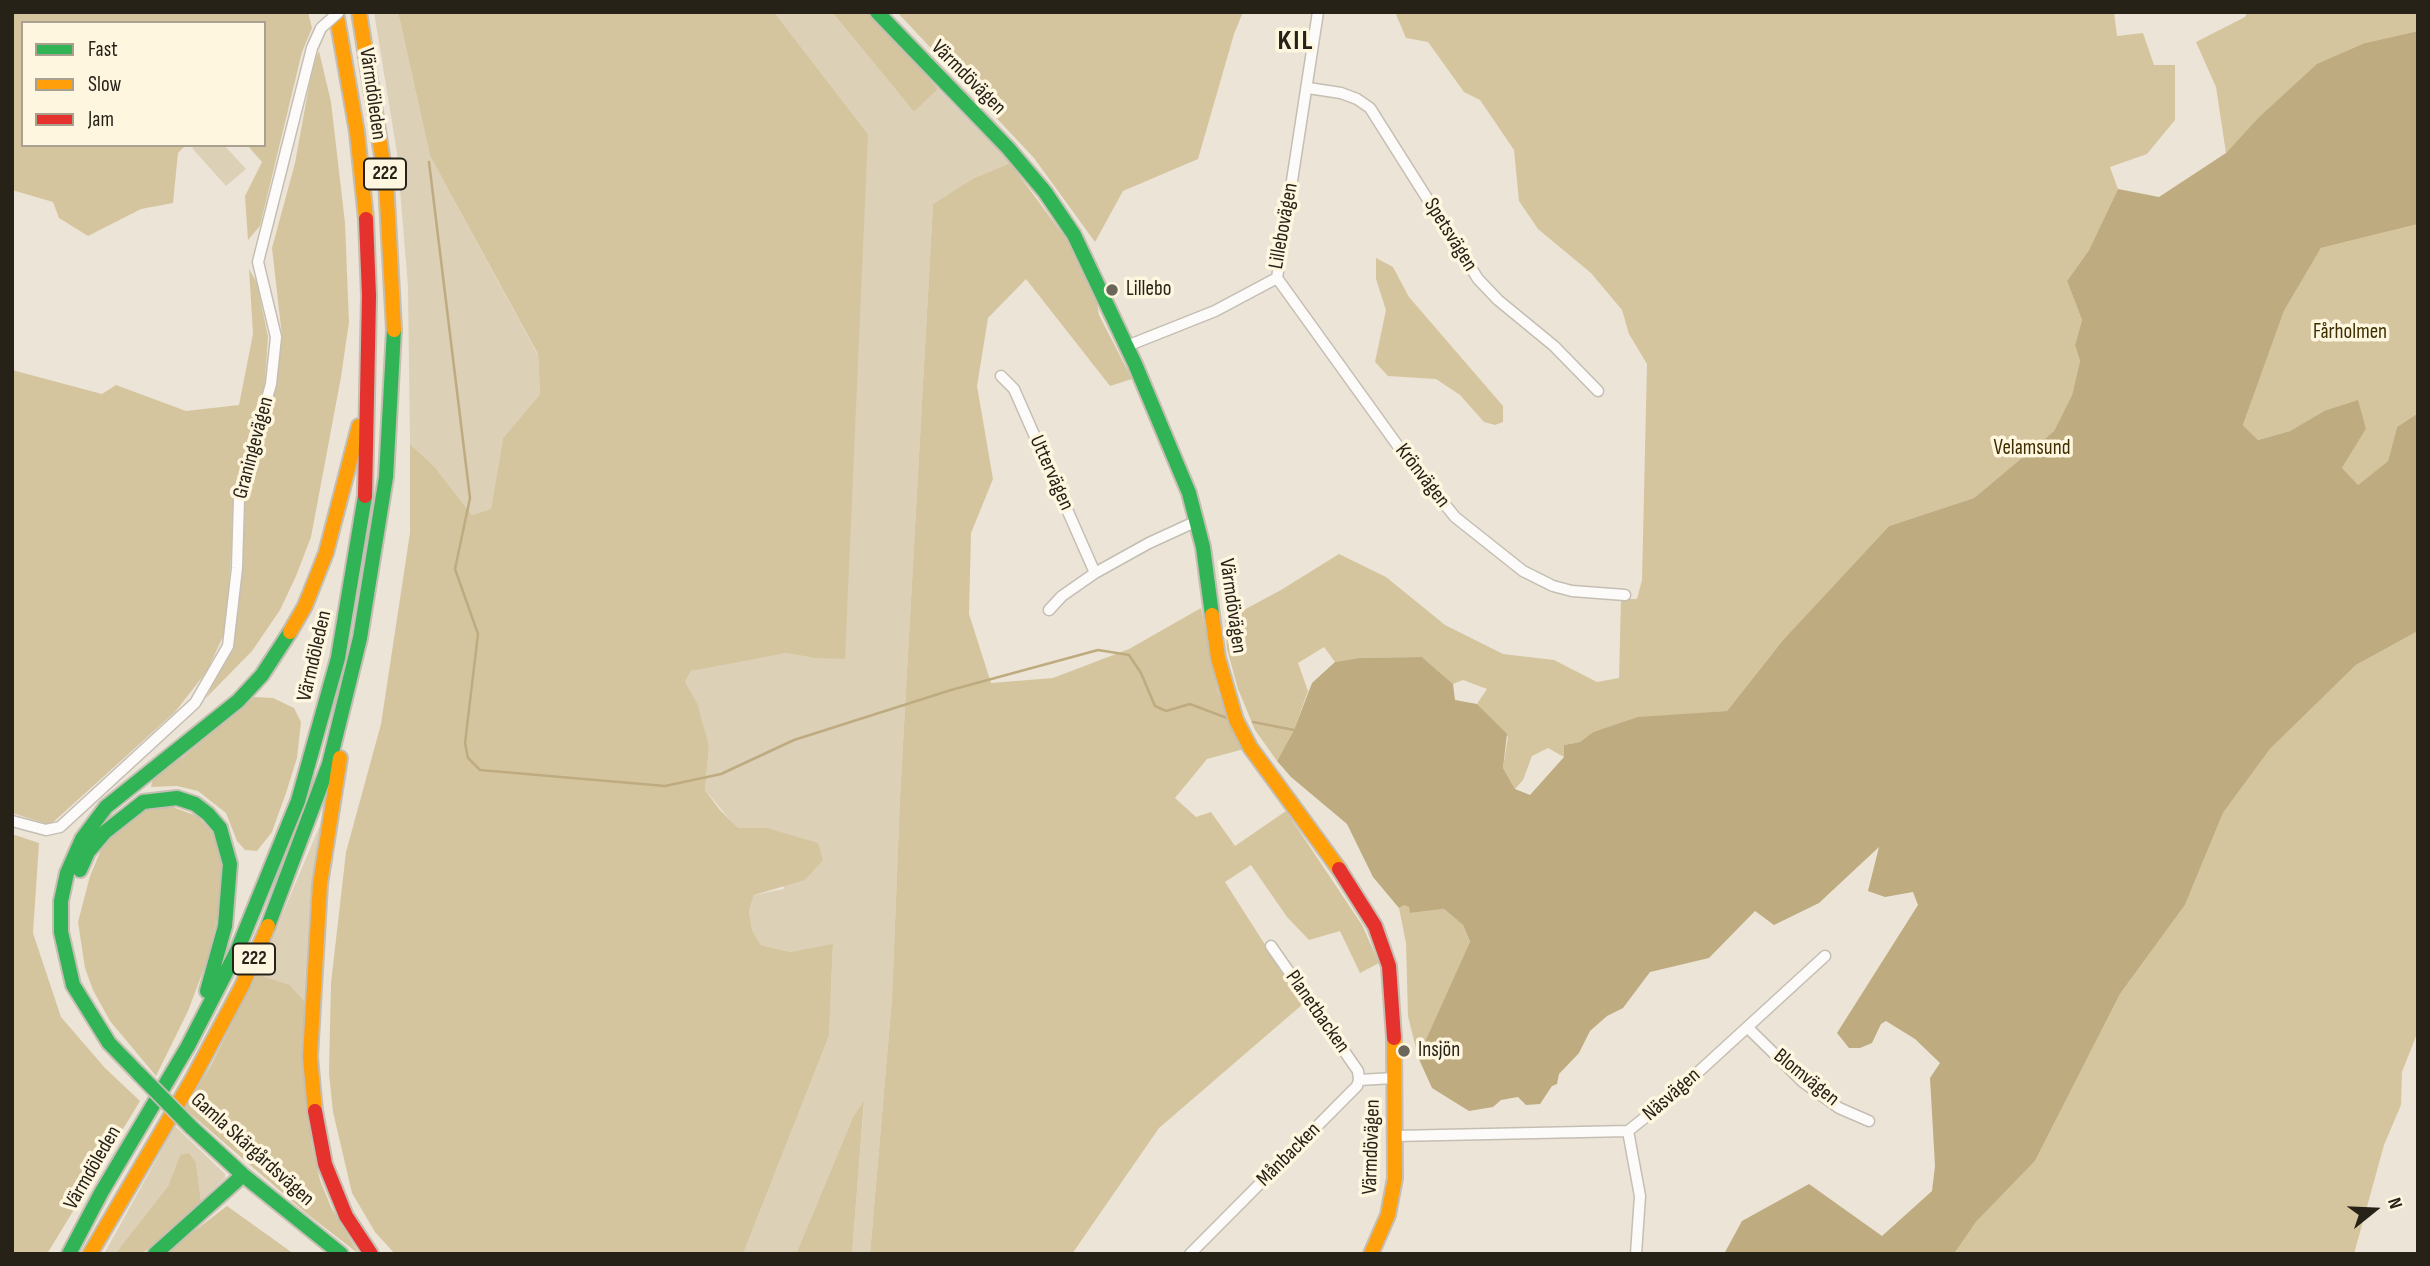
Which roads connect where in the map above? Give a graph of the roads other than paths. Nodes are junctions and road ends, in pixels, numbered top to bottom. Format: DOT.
graph roads {
  1 [pos="337,12"];
  2 [pos="359,12"];
  3 [pos="877,12"];
  4 [pos="1318,12"];
  5 [pos="1308,88"];
  6 [pos="1277,278"];
  7 [pos="1127,346"];
  8 [pos="1001,376"];
  9 [pos="369,377"];
  10 [pos="1598,391"];
  11 [pos="1197,521"];
  12 [pos="1095,573"];
  13 [pos="1625,594"];
  14 [pos="1049,610"];
  15 [pos="360,638"];
  16 [pos="12,821"];
  17 [pos="1271,946"];
  18 [pos="1825,956"];
  19 [pos="1748,1028"];
  20 [pos="188,1046"];
  21 [pos="139,1074"];
  22 [pos="1394,1078"];
  23 [pos="1359,1080"];
  24 [pos="1869,1121"];
  25 [pos="1628,1131"];
  26 [pos="1395,1136"];
  27 [pos="243,1175"];
  28 [pos="69,1254"];
  29 [pos="90,1254"];
  30 [pos="155,1254"];
  31 [pos="341,1254"];
  32 [pos="371,1254"];
  33 [pos="1190,1254"];
  34 [pos="1371,1254"];
  35 [pos="1636,1254"];
  1 -- 9 [label="main road, Värmdöleden / 222"];
  1 -- 16 [label="street, Graningevägen, bridge"];
  2 -- 15 [label="main road, Värmdöleden / 222"];
  3 -- 7 [label="main road, Värmdövägen"];
  4 -- 5 [label="street, Lillebovägen"];
  5 -- 6 [label="street, Lillebovägen"];
  5 -- 10 [label="street, Spetsvägen"];
  6 -- 7 [label="street, Lillebovägen"];
  6 -- 13 [label="street, Krönvägen"];
  7 -- 11 [label="main road, Värmdövägen"];
  8 -- 12 [label="street, Uttervägen"];
  9 -- 20 [label="main road, Värmdöleden / 222"];
  9 -- 21 [label="main road"];
  11 -- 12 [label="street"];
  11 -- 22 [label="main road, Värmdövägen"];
  12 -- 14 [label="street"];
  15 -- 29 [label="main road, Värmdöleden / 222"];
  15 -- 32 [label="main road"];
  17 -- 23 [label="street, Planetbacken"];
  18 -- 19 [label="street, Näsvägen"];
  19 -- 24 [label="street, Blomvägen"];
  19 -- 25 [label="street, Näsvägen"];
  20 -- 21 [label="main road"];
  20 -- 28 [label="main road, Värmdöleden / 222"];
  21 -- 27 [label="main road, Gamla Skärgårdsvägen, bridge"];
  22 -- 23 [label="street"];
  22 -- 26 [label="main road, Värmdövägen"];
  23 -- 33 [label="street, Månbacken"];
  25 -- 26 [label="street, Näsvägen"];
  25 -- 35 [label="street"];
  26 -- 34 [label="main road, Värmdövägen"];
  27 -- 30 [label="main road"];
  27 -- 31 [label="main road, Gamla Skärgårdsvägen"];
}
